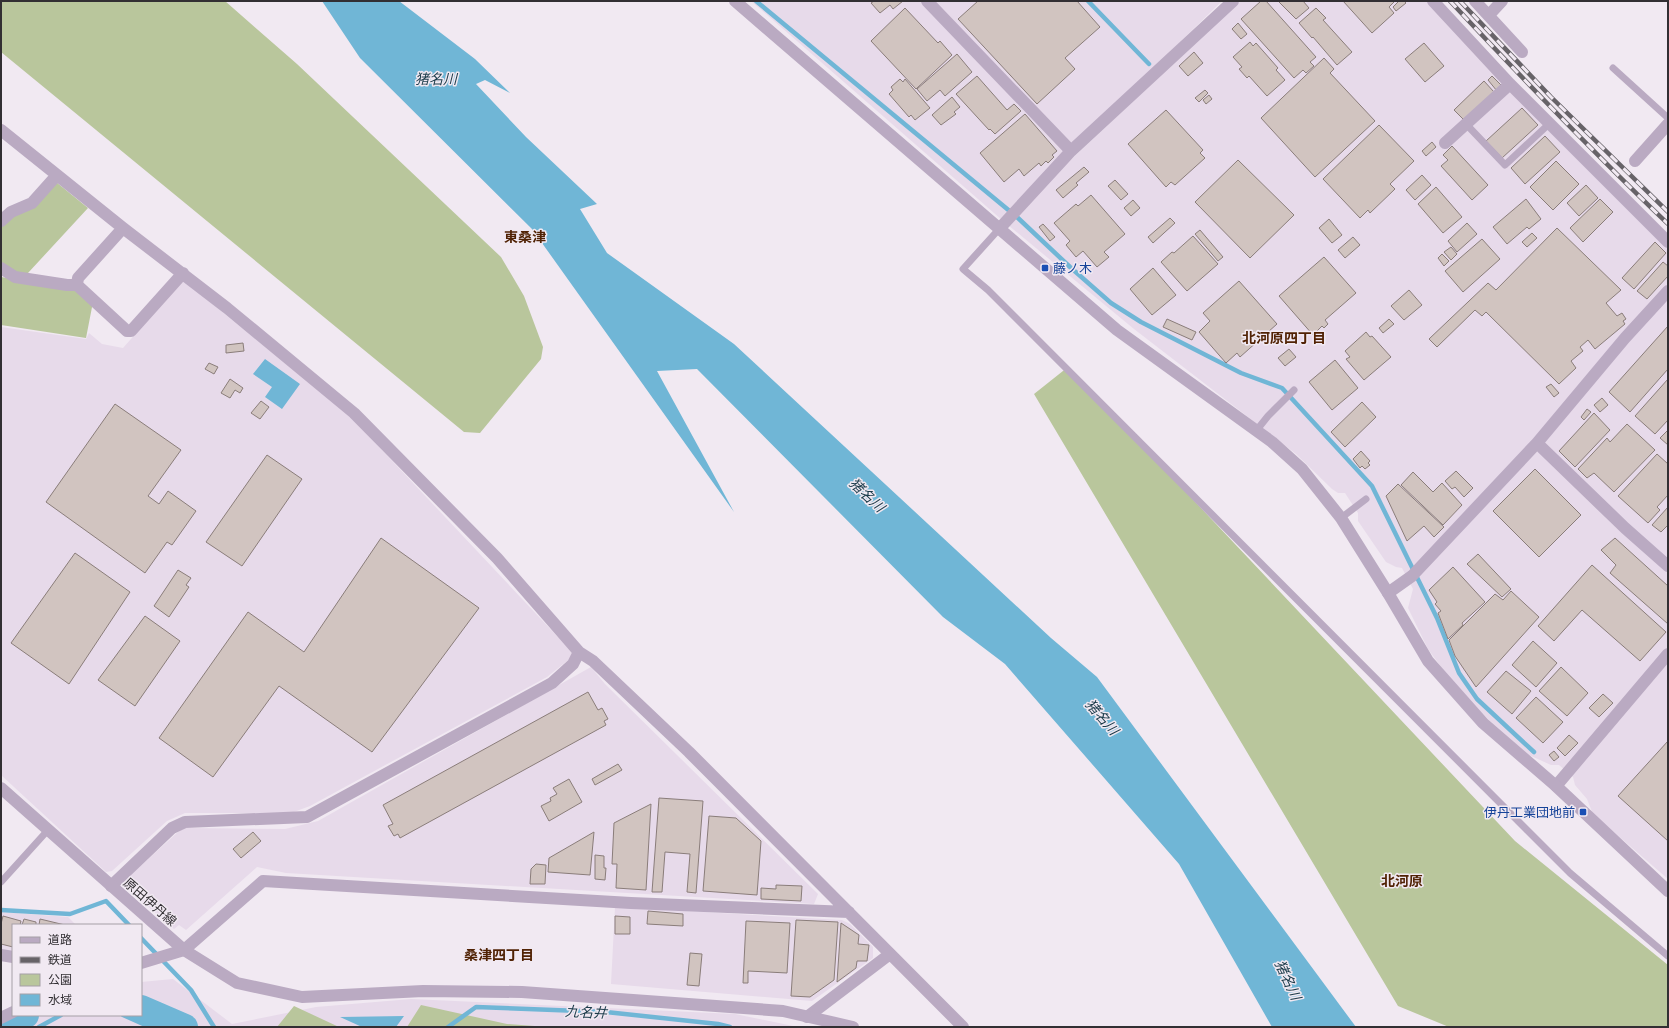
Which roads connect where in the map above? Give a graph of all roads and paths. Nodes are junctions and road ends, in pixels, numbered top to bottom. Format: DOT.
graph roads {
  1 [pos="735,1"];
  2 [pos="927,1"];
  3 [pos="1233,1"];
  4 [pos="1434,1"];
  5 [pos="1476,1"];
  6 [pos="1502,1"];
  7 [pos="1489,15"];
  8 [pos="1522,52"];
  9 [pos="1612,68"];
  10 [pos="1510,84"];
  11 [pos="1668,118"];
  12 [pos="1550,123"];
  13 [pos="1466,124"];
  14 [pos="1668,124"];
  15 [pos="1,130"];
  16 [pos="1445,143"];
  17 [pos="1071,151"];
  18 [pos="1636,161"];
  19 [pos="57,174"];
  20 [pos="1,221"];
  21 [pos="123,228"];
  22 [pos="1000,228"];
  23 [pos="1668,242"];
  24 [pos="1,268"];
  25 [pos="183,274"];
  26 [pos="77,285"];
  27 [pos="1668,291"];
  28 [pos="1294,390"];
  29 [pos="1256,431"];
  30 [pos="1537,443"];
  31 [pos="1366,499"];
  32 [pos="1341,518"];
  33 [pos="1668,566"];
  34 [pos="1388,592"];
  35 [pos="580,652"];
  36 [pos="1668,654"];
  37 [pos="1556,786"];
  38 [pos="1,788"];
  39 [pos="48,830"];
  40 [pos="1,882"];
  41 [pos="111,886"];
  42 [pos="1668,891"];
  43 [pos="848,912"];
  44 [pos="184,950"];
  45 [pos="1,954"];
  46 [pos="890,954"];
  47 [pos="1668,956"];
  48 [pos="12,957"];
  49 [pos="142,963"];
  50 [pos="12,1012"];
  51 [pos="807,1017"];
  52 [pos="1,1018"];
  53 [pos="853,1027"];
  54 [pos="963,1027"];
  1 -- 22 [label="street"];
  2 -- 17 [label="street"];
  3 -- 17 [label="street"];
  4 -- 10 [label="street"];
  5 -- 7 [label="street"];
  6 -- 7 [label="street"];
  7 -- 8 [label="street"];
  9 -- 11 [label="lane"];
  10 -- 12 [label="street"];
  10 -- 13 [label="street"];
  12 -- 13 [label="lane"];
  12 -- 23 [label="street"];
  13 -- 16 [label="street"];
  14 -- 18 [label="street"];
  15 -- 19 [label="street"];
  17 -- 22 [label="street"];
  19 -- 20 [label="street"];
  19 -- 21 [label="street"];
  21 -- 25 [label="street"];
  21 -- 26 [label="street"];
  22 -- 29 [label="street"];
  22 -- 47 [label="lane"];
  24 -- 26 [label="street"];
  25 -- 26 [label="street"];
  25 -- 35 [label="street"];
  27 -- 30 [label="street"];
  28 -- 29 [label="lane"];
  29 -- 32 [label="street"];
  30 -- 33 [label="street"];
  30 -- 34 [label="street"];
  31 -- 32 [label="lane"];
  32 -- 34 [label="street"];
  34 -- 37 [label="street"];
  35 -- 41 [label="street"];
  35 -- 43 [label="street"];
  36 -- 37 [label="street"];
  37 -- 42 [label="street"];
  38 -- 39 [label="street, 原田伊丹線"];
  39 -- 40 [label="lane"];
  39 -- 41 [label="street, 原田伊丹線"];
  41 -- 44 [label="street, 原田伊丹線"];
  43 -- 44 [label="street"];
  43 -- 46 [label="street"];
  44 -- 49 [label="street"];
  44 -- 51 [label="street, 原田伊丹線"];
  45 -- 48 [label="street"];
  46 -- 51 [label="street"];
  46 -- 54 [label="street"];
  50 -- 52 [label="street"];
  51 -- 53 [label="street, 原田伊丹線"];
}
